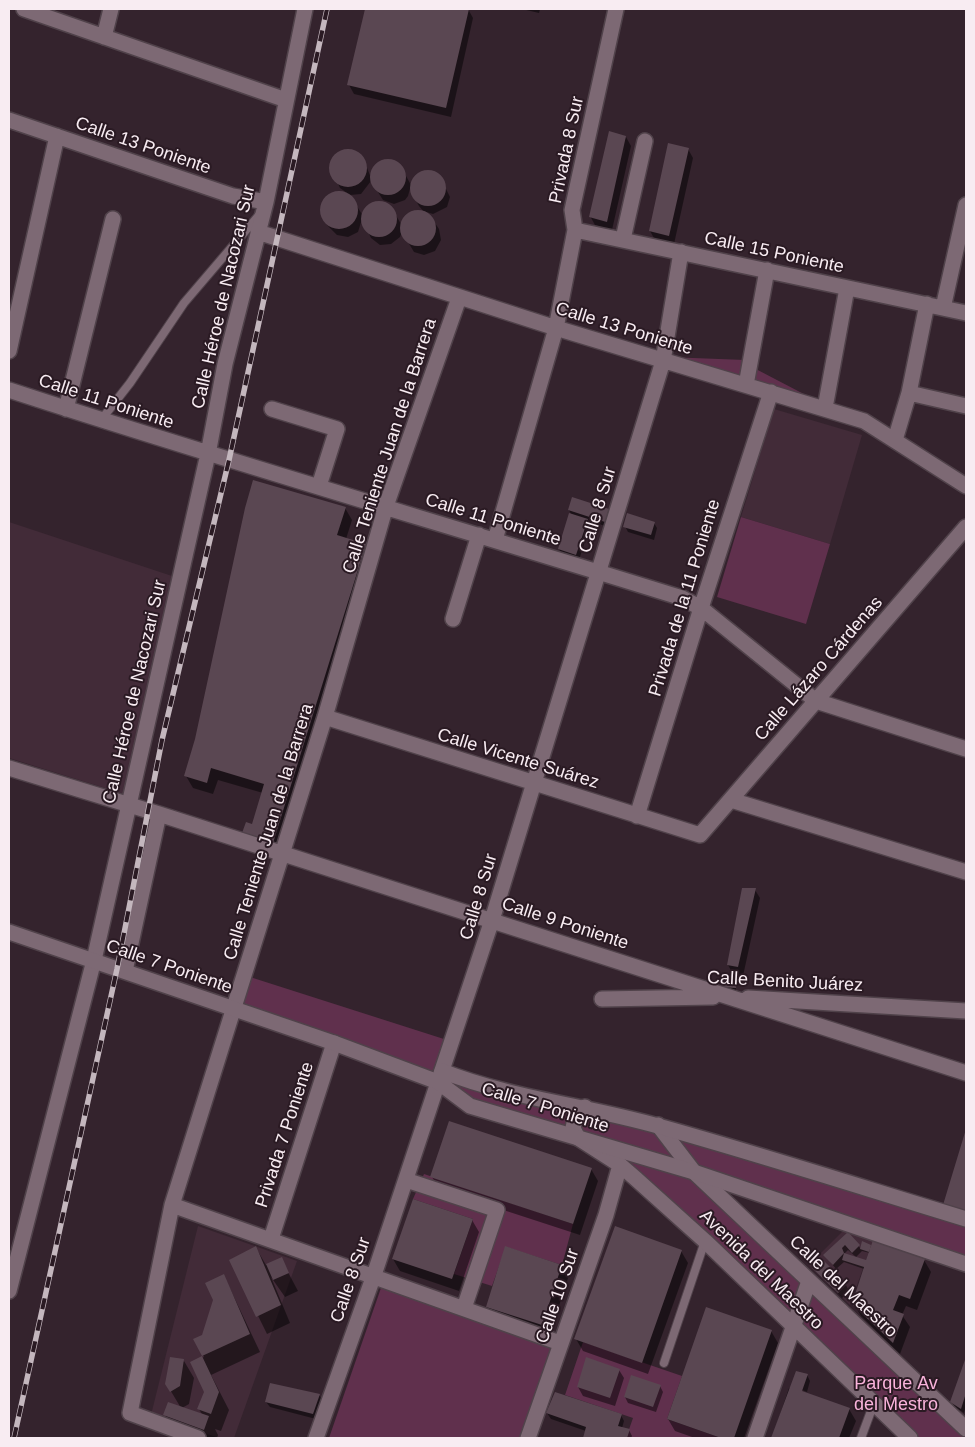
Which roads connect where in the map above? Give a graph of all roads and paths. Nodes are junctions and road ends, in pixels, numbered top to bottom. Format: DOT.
graph roads {
  1 [pos="24,9"];
  2 [pos="111,9"];
  3 [pos="305,9"];
  4 [pos="616,9"];
  5 [pos="104,37"];
  6 [pos="286,100"];
  7 [pos="9,120"];
  8 [pos="57,136"];
  9 [pos="645,141"];
  10 [pos="265,205"];
  11 [pos="966,205"];
  12 [pos="113,219"];
  13 [pos="574,230"];
  14 [pos="258,232"];
  15 [pos="623,239"];
  16 [pos="681,252"];
  17 [pos="767,270"];
  18 [pos="847,288"];
  19 [pos="459,298"];
  20 [pos="927,304"];
  21 [pos="943,308"];
  22 [pos="966,313"];
  23 [pos="556,328"];
  24 [pos="9,351"];
  25 [pos="663,361"];
  26 [pos="746,385"];
  27 [pos="9,390"];
  28 [pos="771,392"];
  29 [pos="909,393"];
  30 [pos="966,406"];
  31 [pos="825,408"];
  32 [pos="66,409"];
  33 [pos="272,409"];
  34 [pos="101,420"];
  35 [pos="895,440"];
  36 [pos="208,454"];
  37 [pos="319,486"];
  38 [pos="966,486"];
  39 [pos="386,506"];
  40 [pos="966,527"];
  41 [pos="479,535"];
  42 [pos="495,540"];
  43 [pos="599,572"];
  44 [pos="701,608"];
  45 [pos="453,619"];
  46 [pos="816,701"];
  47 [pos="325,717"];
  48 [pos="966,749"];
  49 [pos="9,768"];
  50 [pos="533,784"];
  51 [pos="730,800"];
  52 [pos="129,805"];
  53 [pos="158,814"];
  54 [pos="637,816"];
  55 [pos="700,836"];
  56 [pos="281,853"];
  57 [pos="966,872"];
  58 [pos="492,920"];
  59 [pos="9,932"];
  60 [pos="94,960"];
  61 [pos="126,971"];
  62 [pos="724,996"];
  63 [pos="602,999"];
  64 [pos="233,1009"];
  65 [pos="966,1011"];
  66 [pos="334,1043"];
  67 [pos="966,1073"];
  68 [pos="440,1077"];
  69 [pos="585,1107"];
  70 [pos="658,1125"];
  71 [pos="578,1138"];
  72 [pos="620,1165"];
  73 [pos="694,1172"];
  74 [pos="406,1180"];
  75 [pos="172,1205"];
  76 [pos="966,1219"];
  77 [pos="15,1238"];
  78 [pos="271,1239"];
  79 [pos="705,1241"];
  80 [pos="966,1264"];
  81 [pos="374,1275"];
  82 [pos="809,1281"];
  83 [pos="9,1291"];
  84 [pos="464,1308"];
  85 [pos="793,1327"];
  86 [pos="560,1343"];
  87 [pos="664,1363"];
  88 [pos="874,1403"];
  89 [pos="966,1429"];
  90 [pos="170,1433"];
  91 [pos="198,1438"];
  92 [pos="316,1438"];
  93 [pos="528,1438"];
  94 [pos="755,1438"];
  95 [pos="861,1438"];
  96 [pos="910,1438"];
  1 -- 5 [label="street"];
  2 -- 5 [label="street"];
  3 -- 6 [label="street, Calle Héroe de Nacozari Sur"];
  4 -- 13 [label="street, Privada 8 Sur"];
  5 -- 6 [label="street"];
  6 -- 10 [label="street, Calle Héroe de Nacozari Sur"];
  7 -- 8 [label="street, Calle 13 Poniente"];
  8 -- 10 [label="street, Calle 13 Poniente"];
  8 -- 24 [label="street"];
  9 -- 15 [label="street"];
  10 -- 14 [label="street, Calle Héroe de Nacozari Sur"];
  10 -- 34 [label="lane"];
  11 -- 21 [label="street"];
  12 -- 32 [label="street"];
  13 -- 15 [label="street, Calle 15 Poniente"];
  13 -- 23 [label="street, Privada 8 Sur"];
  14 -- 19 [label="street, Calle 13 Poniente"];
  14 -- 36 [label="street, Calle Héroe de Nacozari Sur"];
  15 -- 16 [label="street, Calle 15 Poniente"];
  16 -- 17 [label="street, Calle 15 Poniente"];
  16 -- 25 [label="street, Calle 8 Sur"];
  17 -- 18 [label="street, Calle 15 Poniente"];
  17 -- 26 [label="street"];
  18 -- 20 [label="street, Calle 15 Poniente"];
  18 -- 31 [label="street"];
  19 -- 23 [label="street, Calle 13 Poniente"];
  19 -- 39 [label="street, Calle Teniente Juan de la Barrera"];
  20 -- 21 [label="street, Calle 15 Poniente"];
  20 -- 29 [label="street"];
  21 -- 22 [label="street, Calle 15 Poniente"];
  23 -- 25 [label="street, Calle 13 Poniente"];
  23 -- 42 [label="street, Privada 8 Sur"];
  25 -- 26 [label="street, Calle 13 Poniente"];
  25 -- 43 [label="street, Calle 8 Sur"];
  26 -- 28 [label="street, Calle 13 Poniente"];
  27 -- 32 [label="street, Calle 11 Poniente"];
  28 -- 31 [label="street, Calle 13 Poniente"];
  28 -- 44 [label="street, Privada de la 11 Poniente"];
  29 -- 30 [label="street"];
  29 -- 35 [label="street"];
  31 -- 35 [label="street, Calle 13 Poniente"];
  32 -- 34 [label="street, Calle 11 Poniente"];
  33 -- 37 [label="street"];
  34 -- 36 [label="street, Calle 11 Poniente"];
  35 -- 38 [label="street, Calle 13 Poniente"];
  36 -- 37 [label="street, Calle 11 Poniente"];
  36 -- 52 [label="street, Calle Héroe de Nacozari Sur"];
  37 -- 39 [label="street, Calle 11 Poniente"];
  39 -- 41 [label="street, Calle 11 Poniente"];
  39 -- 47 [label="street, Calle Teniente Juan de la Barrera"];
  40 -- 46 [label="street, Calle Lázaro Cárdenas"];
  41 -- 42 [label="street, Calle 11 Poniente"];
  41 -- 45 [label="street"];
  42 -- 43 [label="street, Calle 11 Poniente"];
  43 -- 44 [label="street, Calle 11 Poniente"];
  43 -- 50 [label="street, Calle 8 Sur"];
  44 -- 46 [label="street, Calle 11 Poniente"];
  44 -- 54 [label="street, Privada de la 11 Poniente"];
  46 -- 48 [label="street, Calle 11 Poniente"];
  46 -- 51 [label="street, Calle Lázaro Cárdenas"];
  47 -- 50 [label="street, Calle Vicente Suárez"];
  47 -- 56 [label="street, Calle Teniente Juan de la Barrera"];
  49 -- 52 [label="street, Calle 9 Poniente"];
  50 -- 54 [label="street, Calle Vicente Suárez"];
  50 -- 58 [label="street, Calle 8 Sur"];
  51 -- 55 [label="street, Calle Lázaro Cárdenas"];
  51 -- 57 [label="street"];
  52 -- 53 [label="street, Calle 9 Poniente"];
  52 -- 60 [label="street, Calle Héroe de Nacozari Sur"];
  53 -- 56 [label="street, Calle 9 Poniente"];
  53 -- 61 [label="street"];
  54 -- 55 [label="street, Calle Vicente Suárez"];
  56 -- 58 [label="street, Calle 9 Poniente"];
  56 -- 64 [label="street, Calle Teniente Juan de la Barrera"];
  58 -- 62 [label="street, Calle 9 Poniente"];
  58 -- 68 [label="street, Calle 8 Sur"];
  59 -- 60 [label="street, Calle 7 Poniente"];
  60 -- 61 [label="street, Calle 7 Poniente"];
  60 -- 77 [label="street, Calle Héroe de Nacozari Sur"];
  61 -- 64 [label="street, Calle 7 Poniente"];
  62 -- 63 [label="street, Calle Benito Juárez"];
  62 -- 65 [label="street, Calle Benito Juárez"];
  62 -- 67 [label="street, Calle 9 Poniente"];
  64 -- 66 [label="street, Calle 7 Poniente"];
  64 -- 75 [label="street, Calle Teniente Juan de la Barrera"];
  66 -- 68 [label="street, Calle 7 Poniente"];
  66 -- 78 [label="street, Privada 7 Poniente"];
  68 -- 69 [label="street, Calle 7 Poniente"];
  68 -- 71 [label="street, Calle 7 Poniente"];
  68 -- 74 [label="street, Calle 8 Sur"];
  69 -- 70 [label="street, Calle 7 Poniente"];
  69 -- 71 [label="street"];
  70 -- 73 [label="street, Calle del Maestro"];
  70 -- 76 [label="street, Calle 7 Poniente"];
  71 -- 72 [label="street, Avenida del Maestro"];
  71 -- 73 [label="street, Calle 7 Poniente"];
  72 -- 79 [label="street, Avenida del Maestro"];
  72 -- 86 [label="street, Calle 10 Sur"];
  73 -- 80 [label="street, Calle 7 Poniente"];
  73 -- 82 [label="street, Calle del Maestro"];
  74 -- 81 [label="street, Calle 8 Sur"];
  74 -- 84 [label="street"];
  75 -- 78 [label="street"];
  75 -- 90 [label="street, Calle Teniente Juan de la Barrera"];
  77 -- 83 [label="street, Calle Héroe de Nacozari Sur"];
  78 -- 81 [label="street"];
  79 -- 85 [label="street, Avenida del Maestro"];
  79 -- 87 [label="lane"];
  81 -- 84 [label="street"];
  81 -- 92 [label="street, Calle 8 Sur"];
  82 -- 85 [label="street"];
  82 -- 89 [label="street, Calle del Maestro"];
  84 -- 86 [label="street"];
  85 -- 88 [label="street, Avenida del Maestro"];
  85 -- 94 [label="street"];
  86 -- 93 [label="street, Calle 10 Sur"];
  88 -- 95 [label="lane"];
  88 -- 96 [label="street, Avenida del Maestro"];
  90 -- 91 [label="street"];
}
